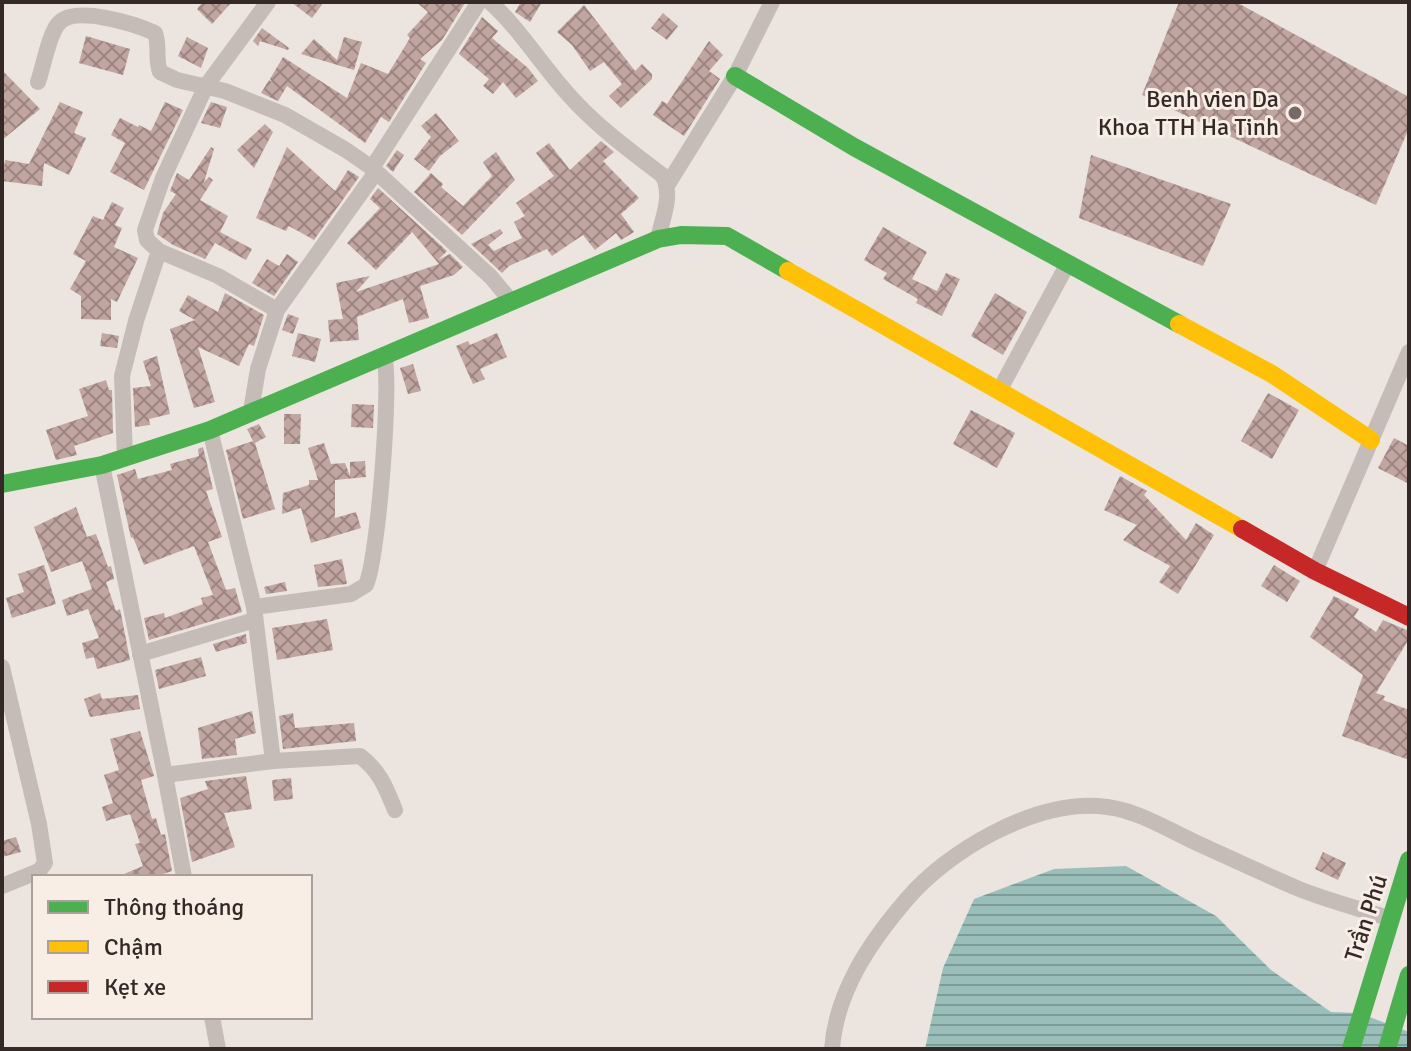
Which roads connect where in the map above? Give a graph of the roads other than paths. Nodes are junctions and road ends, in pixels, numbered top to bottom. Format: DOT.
graph roads {
  1 [pos="268,2"];
  2 [pos="479,2"];
  3 [pos="490,2"];
  4 [pos="772,2"];
  5 [pos="735,76"];
  6 [pos="38,82"];
  7 [pos="206,86"];
  8 [pos="374,170"];
  9 [pos="668,184"];
  10 [pos="658,239"];
  11 [pos="159,251"];
  12 [pos="1067,265"];
  13 [pos="510,300"];
  14 [pos="277,310"];
  15 [pos="1409,352"];
  16 [pos="384,355"];
  17 [pos="999,391"];
  18 [pos="251,411"];
  19 [pos="210,430"];
  20 [pos="1371,440"];
  21 [pos="125,458"];
  22 [pos="102,465"];
  23 [pos="2,484"];
  24 [pos="1315,571"];
  25 [pos="254,614"];
  26 [pos="1409,617"];
  27 [pos="140,654"];
  28 [pos="2,667"];
  29 [pos="273,761"];
  30 [pos="165,775"];
  31 [pos="395,810"];
  32 [pos="1409,860"];
  33 [pos="184,875"];
  34 [pos="2,886"];
  35 [pos="1391,919"];
  36 [pos="1409,975"];
  37 [pos="212,1019"];
  38 [pos="218,1049"];
  39 [pos="832,1049"];
  40 [pos="1351,1049"];
  41 [pos="1387,1049"];
  1 -- 7 [label="street"];
  2 -- 8 [label="street"];
  3 -- 9 [label="street"];
  4 -- 5 [label="street"];
  5 -- 9 [label="street"];
  5 -- 12 [label="street"];
  6 -- 7 [label="street"];
  7 -- 8 [label="street"];
  7 -- 11 [label="street"];
  8 -- 13 [label="street"];
  8 -- 14 [label="street"];
  9 -- 10 [label="street"];
  10 -- 13 [label="street"];
  10 -- 17 [label="street"];
  11 -- 14 [label="street"];
  11 -- 21 [label="street"];
  12 -- 17 [label="street"];
  12 -- 20 [label="street"];
  13 -- 16 [label="street"];
  14 -- 18 [label="street"];
  15 -- 20 [label="street"];
  16 -- 18 [label="street"];
  16 -- 25 [label="street"];
  17 -- 24 [label="street"];
  18 -- 19 [label="street"];
  19 -- 21 [label="street"];
  19 -- 25 [label="street"];
  20 -- 24 [label="street"];
  21 -- 22 [label="street"];
  22 -- 23 [label="street"];
  22 -- 27 [label="street"];
  24 -- 26 [label="street"];
  25 -- 27 [label="street"];
  25 -- 29 [label="street"];
  27 -- 30 [label="street"];
  28 -- 34 [label="street"];
  29 -- 30 [label="street"];
  29 -- 31 [label="street"];
  30 -- 33 [label="street"];
  32 -- 35 [label="street, Trần Phú"];
  35 -- 39 [label="street"];
  35 -- 40 [label="street, Trần Phú"];
  36 -- 41 [label="street"];
  37 -- 38 [label="street"];
}
